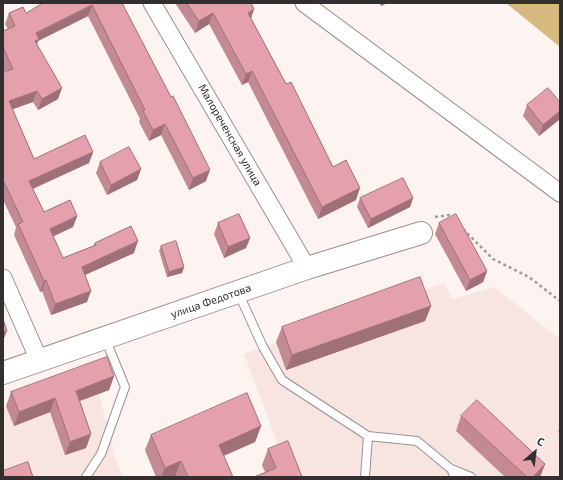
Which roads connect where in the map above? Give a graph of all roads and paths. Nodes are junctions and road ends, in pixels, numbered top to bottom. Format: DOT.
graph roads {
  1 [pos="152,3"];
  2 [pos="304,3"];
  3 [pos="560,193"];
  4 [pos="454,221"];
  5 [pos="460,226"];
  6 [pos="421,233"];
  7 [pos="307,268"];
  8 [pos="3,278"];
  9 [pos="237,292"];
  10 [pos="560,301"];
  11 [pos="104,337"];
  12 [pos="39,360"];
  13 [pos="3,373"];
  14 [pos="368,436"];
  15 [pos="451,469"];
  16 [pos="86,477"];
  17 [pos="365,477"];
  18 [pos="455,477"];
  19 [pos="471,477"];
  1 -- 7 [label="street, Малореченская улица"];
  2 -- 3 [label="street"];
  4 -- 6 [label="path"];
  5 -- 10 [label="path"];
  6 -- 7 [label="street, улица Федотова"];
  7 -- 9 [label="street, улица Федотова"];
  8 -- 12 [label="street"];
  9 -- 11 [label="street, улица Федотова"];
  9 -- 14 [label="lane"];
  11 -- 12 [label="street, улица Федотова"];
  11 -- 16 [label="lane"];
  12 -- 13 [label="street, улица Федотова"];
  14 -- 15 [label="lane"];
  14 -- 17 [label="lane"];
  15 -- 18 [label="lane"];
  15 -- 19 [label="lane"];
}
